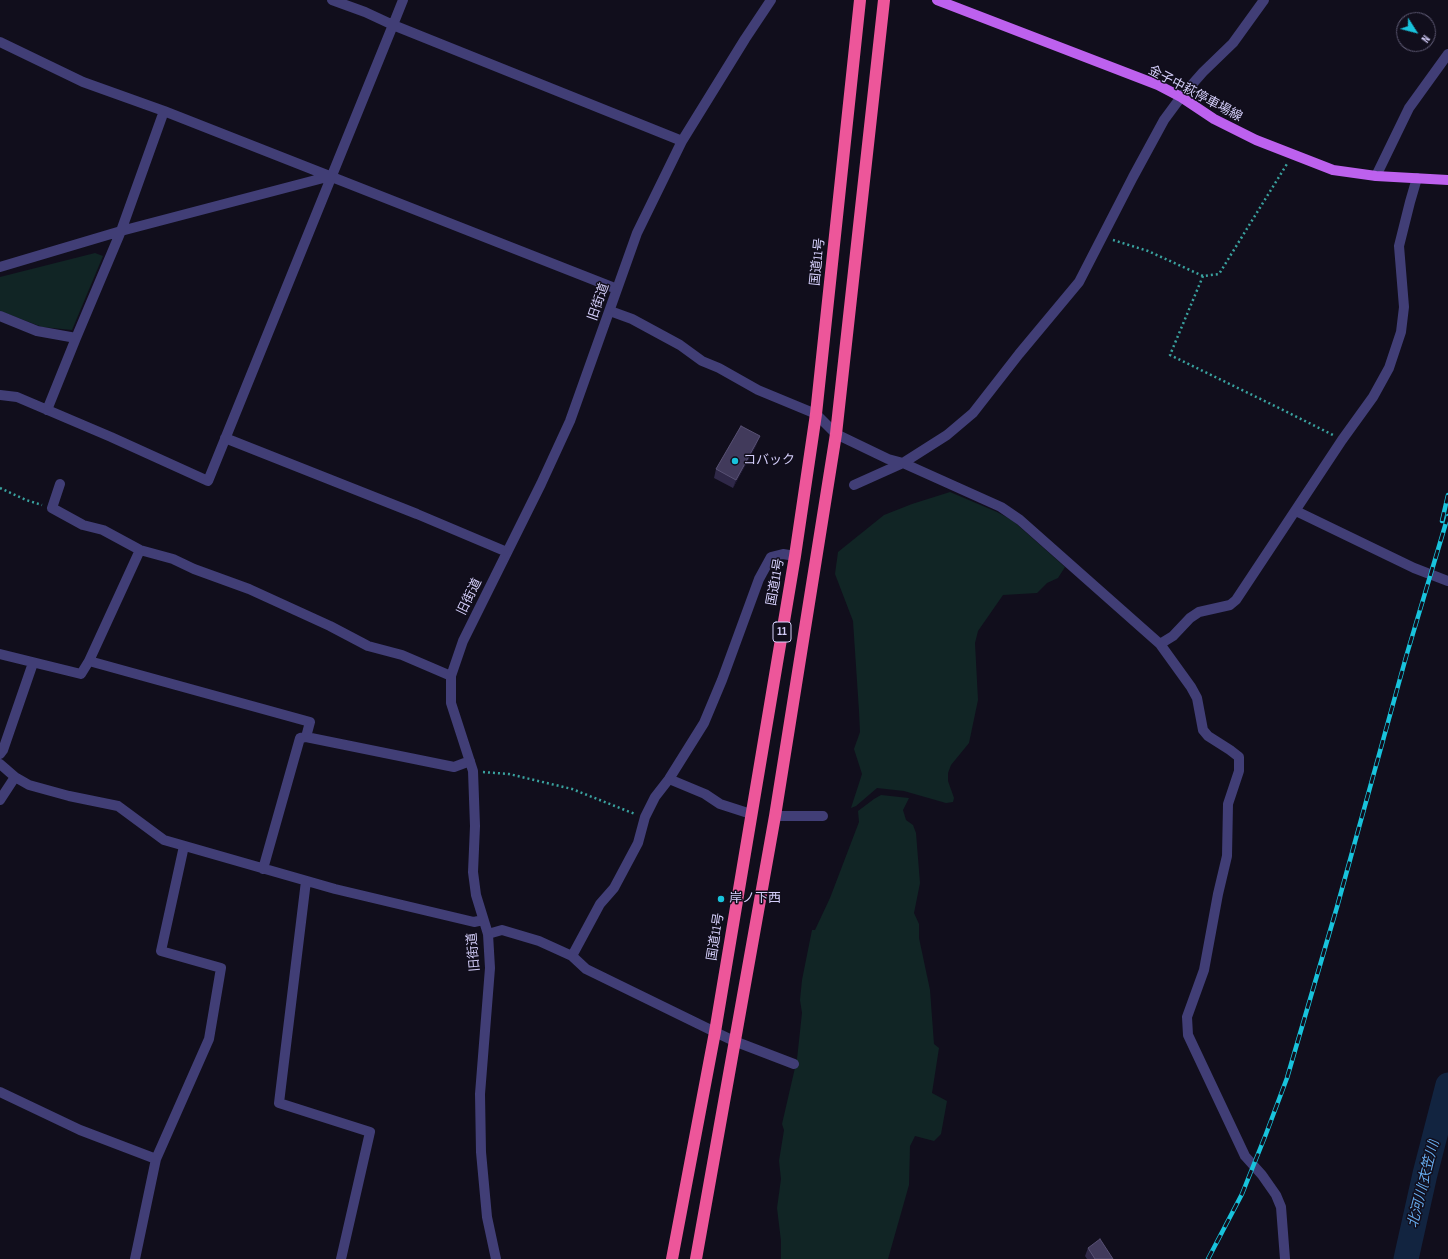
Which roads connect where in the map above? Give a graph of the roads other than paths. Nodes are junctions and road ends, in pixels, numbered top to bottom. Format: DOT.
graph roads {
  1 [pos="332,0"];
  2 [pos="403,0"];
  3 [pos="771,0"];
  4 [pos="860,0"];
  5 [pos="884,0"];
  6 [pos="937,0"];
  7 [pos="1264,0"];
  8 [pos="393,25"];
  9 [pos="0,42"];
  10 [pos="1448,54"];
  11 [pos="1180,97"];
  12 [pos="164,111"];
  13 [pos="682,142"];
  14 [pos="331,176"];
  15 [pos="1376,176"];
  16 [pos="1418,178"];
  17 [pos="1448,180"];
  18 [pos="120,231"];
  19 [pos="0,267"];
  20 [pos="617,289"];
  21 [pos="610,311"];
  22 [pos="0,316"];
  23 [pos="76,338"];
  24 [pos="0,396"];
  25 [pos="47,410"];
  26 [pos="816,414"];
  27 [pos="836,434"];
  28 [pos="225,438"];
  29 [pos="903,464"];
  30 [pos="60,484"];
  31 [pos="854,485"];
  32 [pos="1296,511"];
  33 [pos="140,550"];
  34 [pos="507,552"];
  35 [pos="795,556"];
  36 [pos="1448,581"];
  37 [pos="1160,644"];
  38 [pos="0,654"];
  39 [pos="89,661"];
  40 [pos="33,662"];
  41 [pos="451,676"];
  42 [pos="306,738"];
  43 [pos="0,754"];
  44 [pos="470,761"];
  45 [pos="0,764"];
  46 [pos="15,777"];
  47 [pos="669,779"];
  48 [pos="0,800"];
  49 [pos="751,814"];
  50 [pos="775,816"];
  51 [pos="823,816"];
  52 [pos="184,846"];
  53 [pos="263,869"];
  54 [pos="306,881"];
  55 [pos="483,920"];
  56 [pos="488,934"];
  57 [pos="572,956"];
  58 [pos="714,1032"];
  59 [pos="734,1041"];
  60 [pos="794,1064"];
  61 [pos="0,1092"];
  62 [pos="156,1159"];
  63 [pos="135,1259"];
  64 [pos="341,1259"];
  65 [pos="496,1259"];
  66 [pos="672,1259"];
  67 [pos="696,1259"];
  68 [pos="1285,1259"];
  1 -- 8 [label="street"];
  2 -- 8 [label="street"];
  3 -- 13 [label="street, 旧街道"];
  4 -- 26 [label="highway, 国道11号 / 11"];
  5 -- 27 [label="highway, 11"];
  6 -- 11 [label="main road, 金子中萩停車場線"];
  7 -- 11 [label="street"];
  8 -- 13 [label="street"];
  8 -- 14 [label="street"];
  9 -- 12 [label="street"];
  10 -- 15 [label="street"];
  11 -- 15 [label="main road, 金子中萩停車場線"];
  11 -- 29 [label="street"];
  12 -- 14 [label="street"];
  12 -- 18 [label="street"];
  13 -- 20 [label="street, 旧街道"];
  14 -- 18 [label="street"];
  14 -- 20 [label="street"];
  14 -- 28 [label="street"];
  15 -- 16 [label="main road, 金子中萩停車場線"];
  16 -- 17 [label="main road, 金子中萩停車場線"];
  16 -- 32 [label="street"];
  18 -- 19 [label="street"];
  18 -- 23 [label="street"];
  20 -- 21 [label="street, 旧街道"];
  21 -- 26 [label="street"];
  21 -- 34 [label="street, 旧街道"];
  22 -- 23 [label="street"];
  23 -- 25 [label="street"];
  24 -- 25 [label="street"];
  25 -- 28 [label="street"];
  26 -- 27 [label="street"];
  26 -- 35 [label="highway, 国道11号 / 11"];
  27 -- 29 [label="street"];
  27 -- 50 [label="highway, 11"];
  28 -- 34 [label="street"];
  29 -- 31 [label="street"];
  29 -- 37 [label="street"];
  30 -- 33 [label="street"];
  32 -- 36 [label="street"];
  32 -- 37 [label="street"];
  33 -- 39 [label="street"];
  33 -- 41 [label="street"];
  34 -- 41 [label="street, 旧街道"];
  35 -- 47 [label="street"];
  35 -- 49 [label="highway, 国道11号 / 11"];
  37 -- 68 [label="street"];
  38 -- 40 [label="street"];
  39 -- 40 [label="street"];
  39 -- 42 [label="street"];
  40 -- 43 [label="street"];
  41 -- 44 [label="street, 旧街道"];
  42 -- 44 [label="street"];
  42 -- 53 [label="street"];
  44 -- 55 [label="street, 旧街道"];
  45 -- 46 [label="street"];
  46 -- 48 [label="street"];
  46 -- 52 [label="street"];
  47 -- 49 [label="street"];
  47 -- 57 [label="street"];
  49 -- 58 [label="highway, 国道11号 / 11"];
  50 -- 51 [label="street"];
  50 -- 59 [label="highway, 11"];
  52 -- 53 [label="street"];
  52 -- 62 [label="street"];
  53 -- 54 [label="street"];
  54 -- 55 [label="street"];
  54 -- 64 [label="street"];
  55 -- 56 [label="street, 旧街道"];
  56 -- 57 [label="street"];
  56 -- 65 [label="street, 旧街道"];
  57 -- 58 [label="street"];
  58 -- 59 [label="street"];
  58 -- 66 [label="highway, 国道11号 / 11"];
  59 -- 60 [label="street"];
  59 -- 67 [label="highway, 11"];
  61 -- 62 [label="street"];
  62 -- 63 [label="street"];
}
